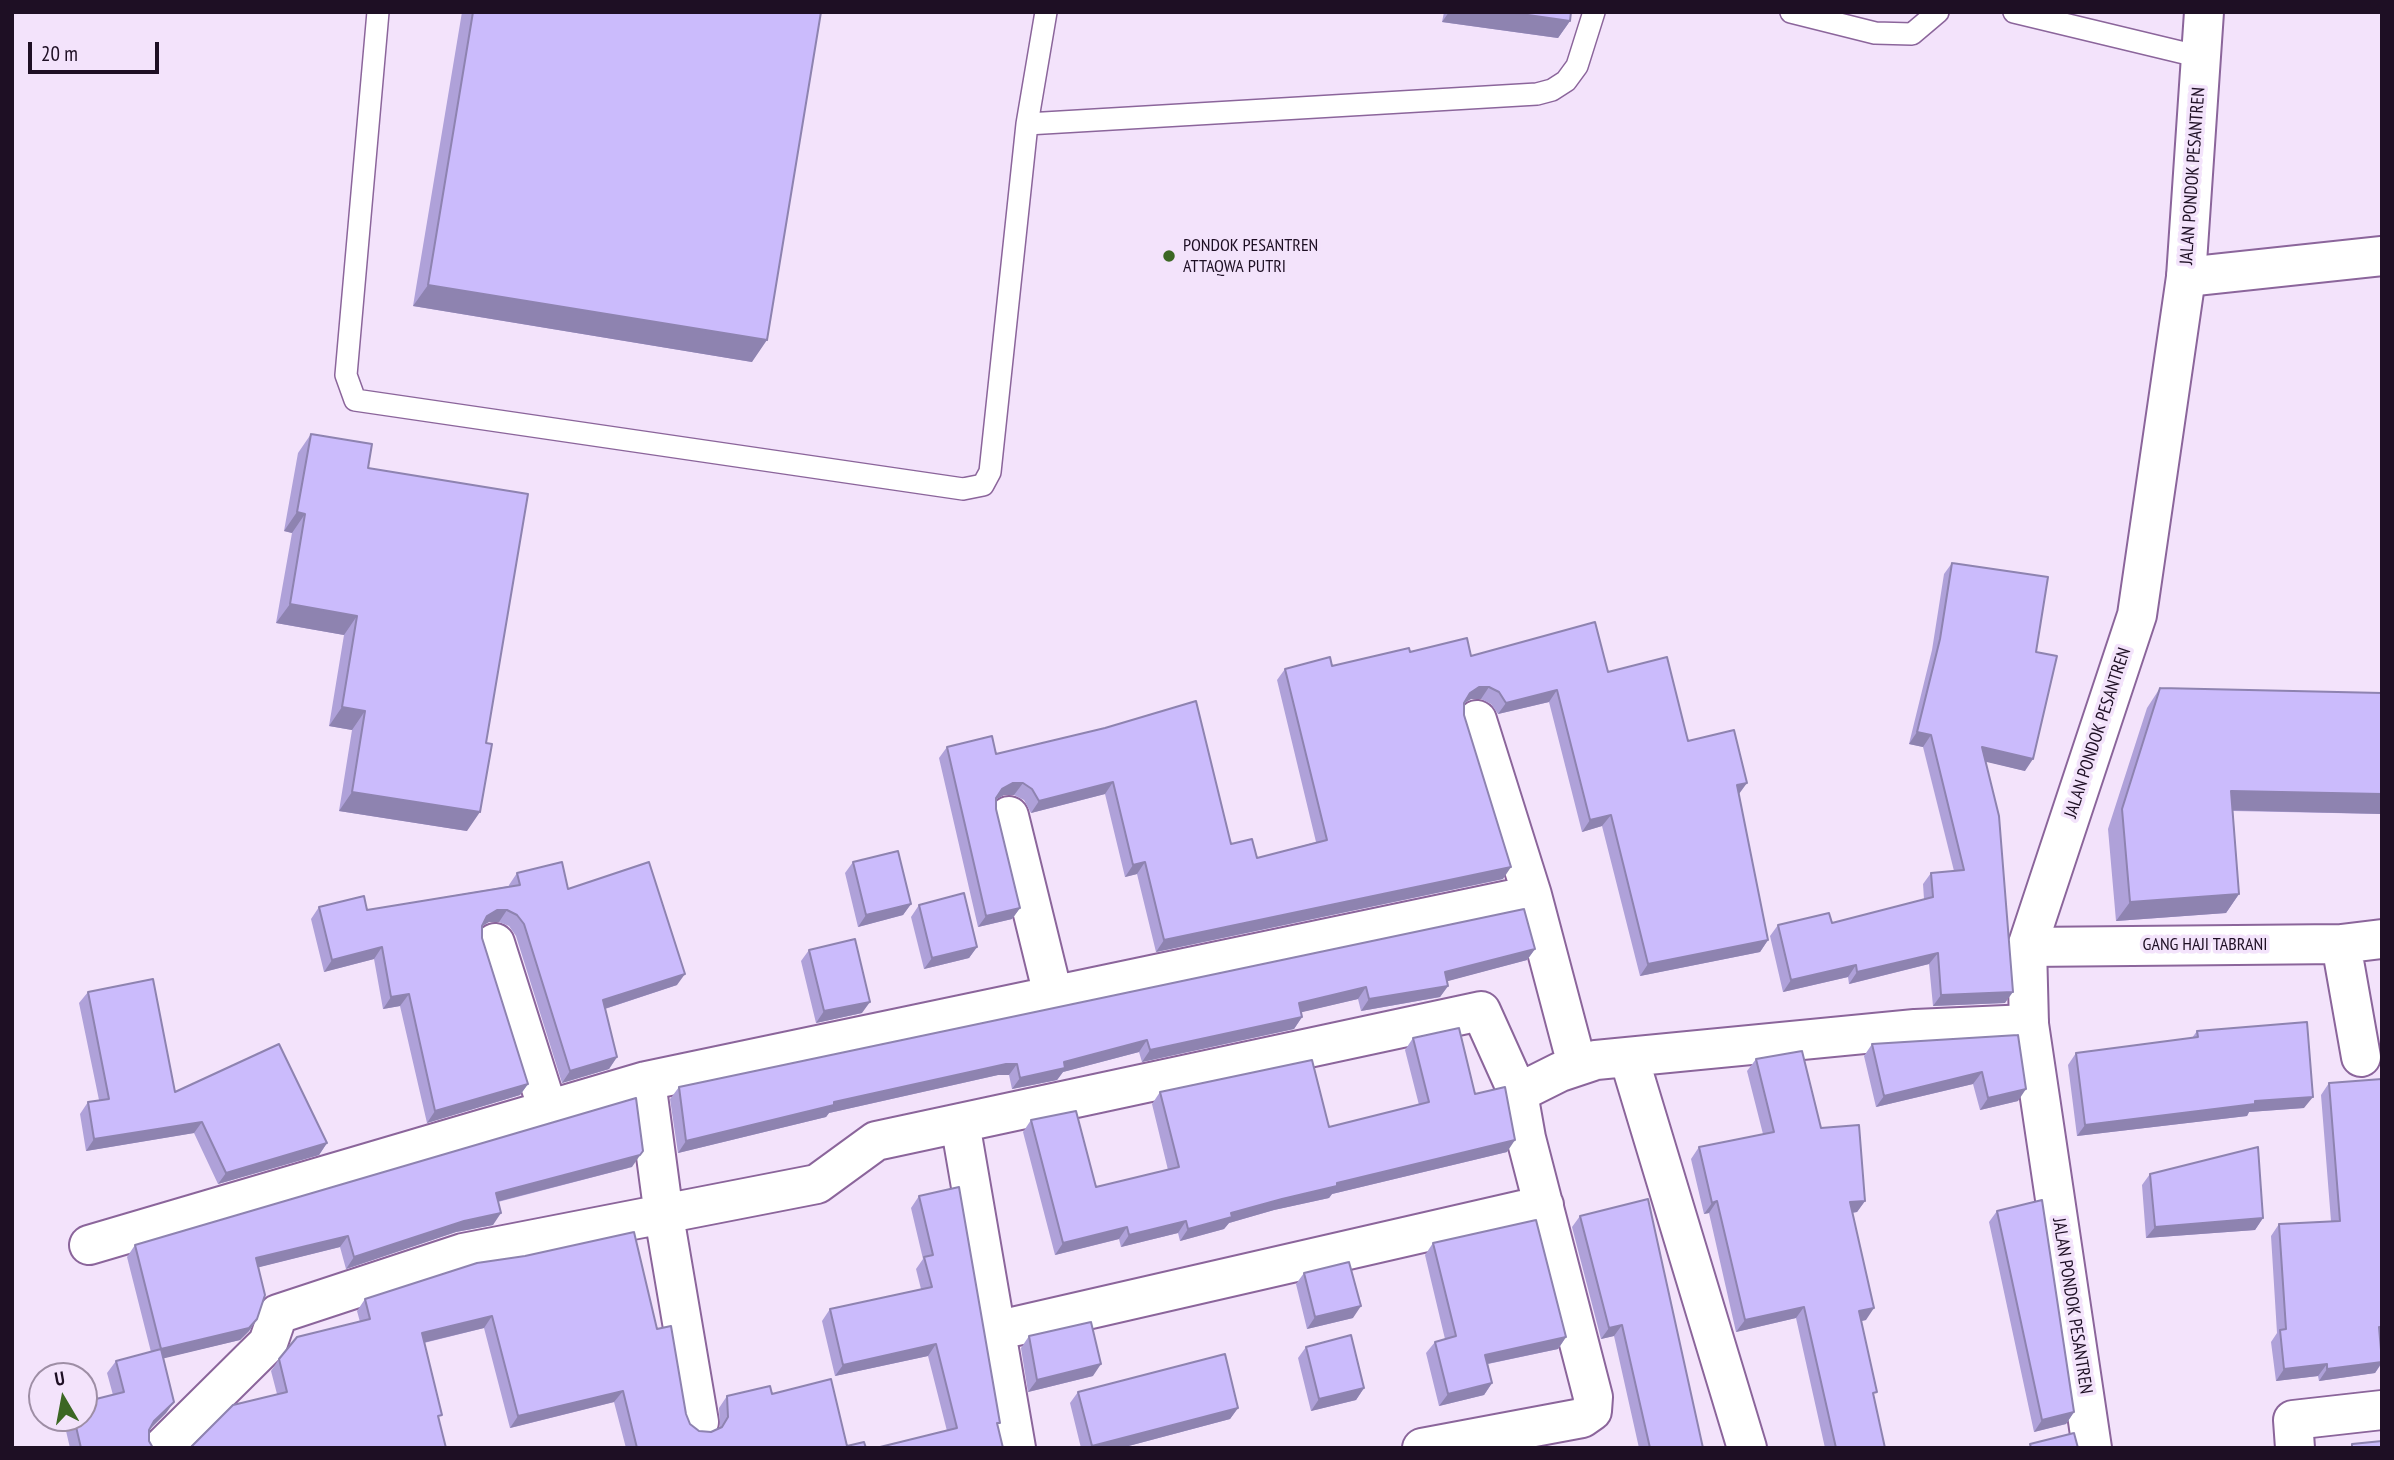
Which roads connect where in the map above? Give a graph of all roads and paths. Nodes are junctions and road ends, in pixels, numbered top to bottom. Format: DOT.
graph roads {
  1 [pos="378,12"];
  2 [pos="1046,12"];
  3 [pos="1594,12"];
  4 [pos="1791,12"];
  5 [pos="1938,12"];
  6 [pos="2014,12"];
  7 [pos="2204,12"];
  8 [pos="2201,57"];
  9 [pos="1027,124"];
  10 [pos="2382,256"];
  11 [pos="2186,277"];
  12 [pos="1477,720"];
  13 [pos="1009,816"];
  14 [pos="1532,895"];
  15 [pos="2382,939"];
  16 [pos="495,943"];
  17 [pos="2341,944"];
  18 [pos="2027,947"];
  19 [pos="1053,995"];
  20 [pos="2029,1024"];
  21 [pos="2361,1057"];
  22 [pos="1605,1060"];
  23 [pos="646,1081"];
  24 [pos="1518,1093"];
  25 [pos="548,1110"];
  26 [pos="960,1123"];
  27 [pos="1544,1205"];
  28 [pos="664,1216"];
  29 [pos="89,1245"];
  30 [pos="995,1331"];
  31 [pos="2382,1410"];
  32 [pos="699,1422"];
  33 [pos="162,1448"];
  34 [pos="1016,1448"];
  35 [pos="1422,1448"];
  36 [pos="1747,1448"];
  37 [pos="2092,1448"];
  38 [pos="2295,1448"];
  1 -- 9 [label="lane"];
  2 -- 9 [label="lane"];
  3 -- 9 [label="lane"];
  4 -- 5 [label="lane"];
  6 -- 8 [label="lane"];
  7 -- 8 [label="street, JALAN PONDOK PESANTREN"];
  8 -- 11 [label="street, JALAN PONDOK PESANTREN"];
  10 -- 11 [label="street"];
  11 -- 18 [label="street, JALAN PONDOK PESANTREN"];
  12 -- 14 [label="street"];
  13 -- 19 [label="street"];
  14 -- 19 [label="street"];
  14 -- 22 [label="street"];
  15 -- 17 [label="street, GANG HAJI TABRANI"];
  16 -- 25 [label="street"];
  17 -- 18 [label="street, GANG HAJI TABRANI"];
  17 -- 21 [label="street"];
  18 -- 20 [label="street, JALAN PONDOK PESANTREN"];
  19 -- 23 [label="street"];
  20 -- 22 [label="street"];
  20 -- 37 [label="street, JALAN PONDOK PESANTREN"];
  22 -- 24 [label="street"];
  22 -- 36 [label="street"];
  23 -- 25 [label="street"];
  23 -- 28 [label="street"];
  24 -- 26 [label="street"];
  24 -- 27 [label="street"];
  25 -- 29 [label="street"];
  26 -- 28 [label="street"];
  26 -- 30 [label="street"];
  27 -- 30 [label="street"];
  27 -- 35 [label="street"];
  28 -- 32 [label="street"];
  28 -- 33 [label="street"];
  30 -- 34 [label="street"];
  31 -- 38 [label="street"];
}
